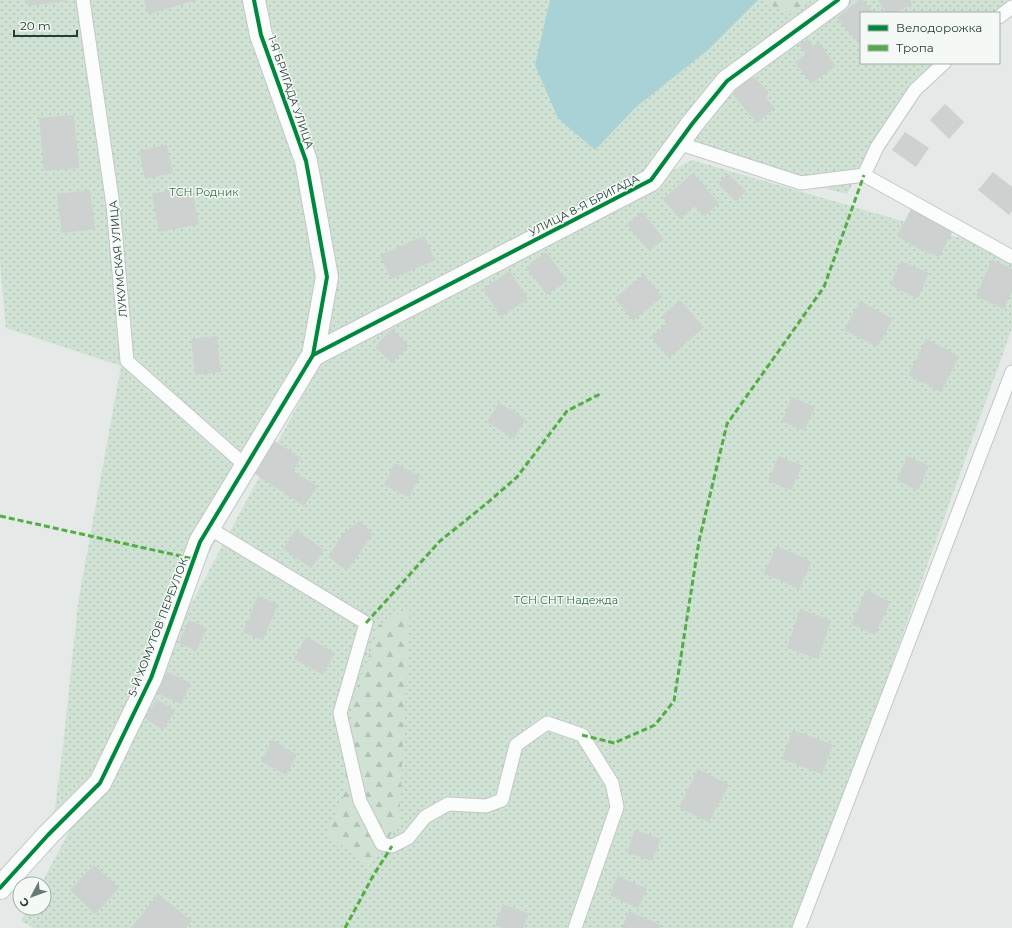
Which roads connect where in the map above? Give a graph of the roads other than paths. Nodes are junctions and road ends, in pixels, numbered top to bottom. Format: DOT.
graph roads {
  1 [pos="83,0"];
  2 [pos="254,0"];
  3 [pos="838,0"];
  4 [pos="1012,7"];
  5 [pos="1000,16"];
  6 [pos="943,64"];
  7 [pos="678,143"];
  8 [pos="864,175"];
  9 [pos="1012,258"];
  10 [pos="313,355"];
  11 [pos="1012,372"];
  12 [pos="246,466"];
  13 [pos="209,528"];
  14 [pos="0,888"];
  15 [pos="575,928"];
  16 [pos="800,928"];
  1 -- 12 [label="lane, ЛУКУМСКАЯ УЛИЦА"];
  2 -- 10 [label="street, 1-Я БРИГАДА УЛИЦА"];
  3 -- 7 [label="street, УЛИЦА 8-Я БРИГАДА"];
  4 -- 5 [label="lane"];
  6 -- 8 [label="lane"];
  7 -- 8 [label="lane"];
  7 -- 10 [label="street, УЛИЦА 8-Я БРИГАДА"];
  8 -- 9 [label="lane"];
  10 -- 12 [label="street, 5-Й ХОМУТОВ ПЕРЕУЛОК"];
  11 -- 16 [label="lane"];
  12 -- 13 [label="street, 5-Й ХОМУТОВ ПЕРЕУЛОК"];
  13 -- 14 [label="street, 5-Й ХОМУТОВ ПЕРЕУЛОК"];
  13 -- 15 [label="lane"];
}
